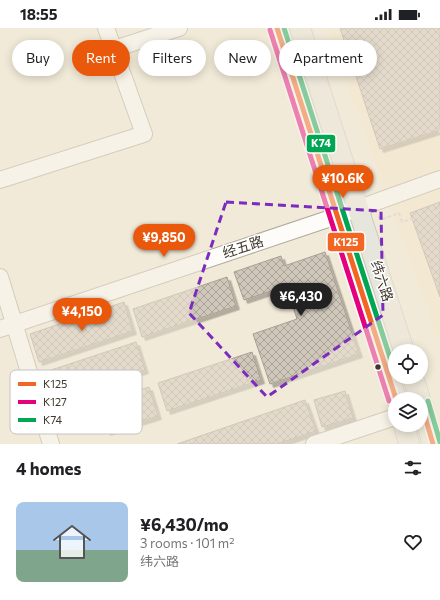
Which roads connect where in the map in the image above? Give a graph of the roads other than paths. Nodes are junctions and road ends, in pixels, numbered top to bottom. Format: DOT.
graph roads {
  1 [pos="106,28"];
  2 [pos="179,28"];
  3 [pos="277,28"];
  4 [pos="300,28"];
  5 [pos="111,40"];
  6 [pos="130,44"];
  7 [pos="124,76"];
  8 [pos="440,179"];
  9 [pos="0,180"];
  10 [pos="358,208"];
  11 [pos="337,216"];
  12 [pos="0,277"];
  13 [pos="7,326"];
  14 [pos="402,344"];
  15 [pos="23,370"];
  16 [pos="394,392"];
  17 [pos="388,419"];
  18 [pos="428,427"];
  19 [pos="406,432"];
  20 [pos="47,434"];
  21 [pos="51,444"];
  22 [pos="314,444"];
  23 [pos="409,444"];
  24 [pos="433,444"];
  1 -- 5 [label="street"];
  2 -- 6 [label="street"];
  3 -- 11 [label="main road, 纬六路"];
  4 -- 10 [label="main road, 纬六路"];
  7 -- 9 [label="street"];
  8 -- 10 [label="street, 经五路"];
  10 -- 11 [label="street, 经五路"];
  10 -- 14 [label="main road, 纬六路"];
  11 -- 13 [label="street, 经五路"];
  11 -- 16 [label="main road, 纬六路"];
  12 -- 13 [label="street"];
  13 -- 15 [label="street"];
  17 -- 22 [label="street"];
  18 -- 24 [label="main road"];
  19 -- 23 [label="main road"];
  20 -- 21 [label="street"];
}
